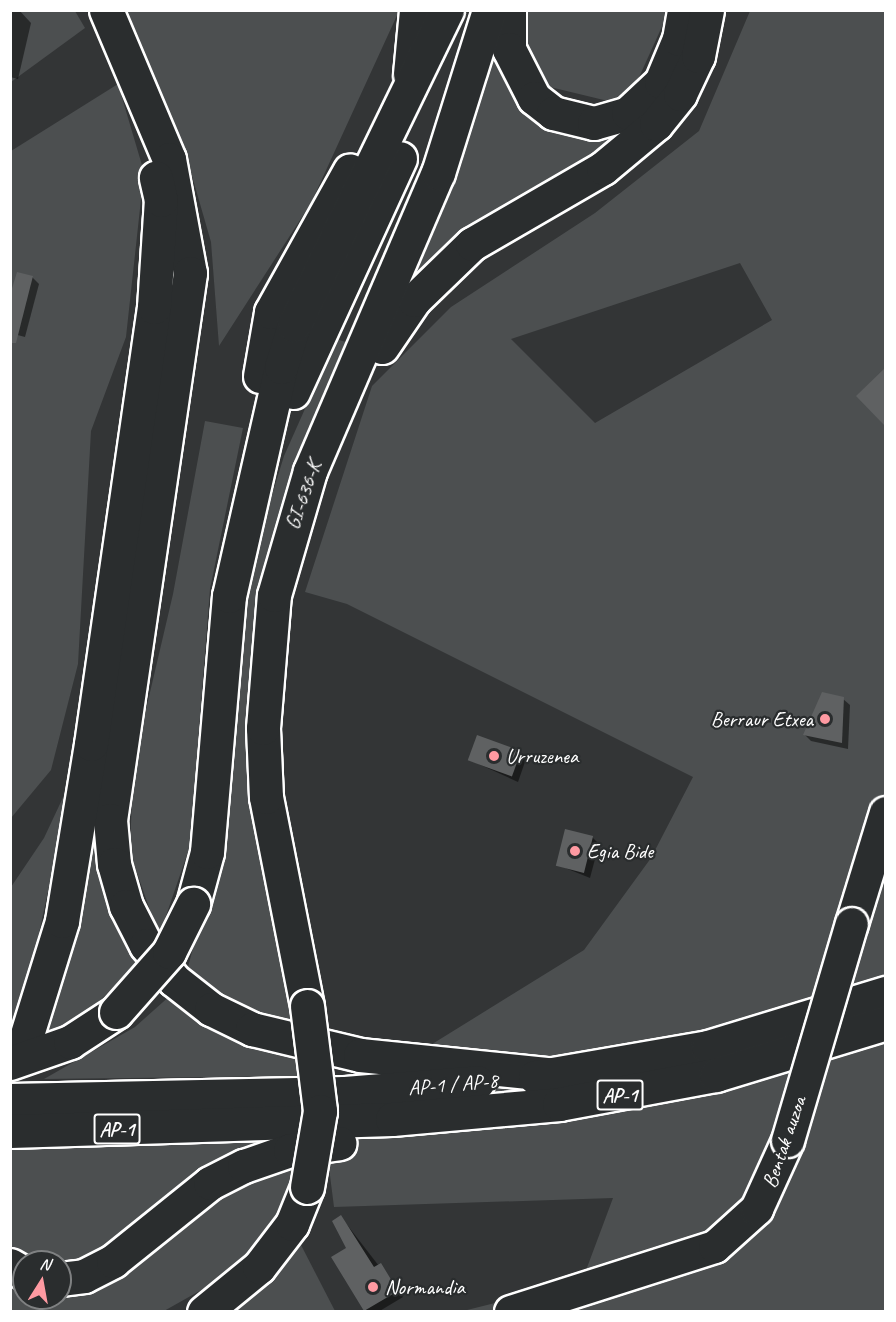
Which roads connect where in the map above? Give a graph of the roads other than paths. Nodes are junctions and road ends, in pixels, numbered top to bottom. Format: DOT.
graph roads {
  1 [pos="94,10"];
  2 [pos="106,10"];
  3 [pos="416,10"];
  4 [pos="447,10"];
  5 [pos="489,10"];
  6 [pos="509,10"];
  7 [pos="684,10"];
  8 [pos="707,10"];
  9 [pos="408,96"];
  10 [pos="263,449"];
  11 [pos="263,728"];
  12 [pos="885,813"];
  13 [pos="885,993"];
  14 [pos="885,1023"];
  15 [pos="17,1053"];
  16 [pos="772,1061"];
  17 [pos="556,1075"];
  18 [pos="10,1100"];
  19 [pos="10,1131"];
  20 [pos="72,1276"];
  21 [pos="204,1311"];
  22 [pos="511,1311"];
  1 -- 15 [label="highway"];
  2 -- 17 [label="highway"];
  3 -- 9 [label="highway"];
  4 -- 9 [label="highway"];
  5 -- 11 [label="highway, GI-636-K"];
  6 -- 7 [label="highway"];
  8 -- 11 [label="highway"];
  9 -- 10 [label="highway"];
  9 -- 10 [label="highway"];
  10 -- 15 [label="highway, bridge"];
  11 -- 21 [label="highway, GI-636-K, bridge"];
  12 -- 22 [label="main road, Bentak auzoa, bridge"];
  13 -- 17 [label="highway, AP-1 / AP-8 / AP-1"];
  14 -- 16 [label="highway, AP-1 / AP-8 / AP-1"];
  16 -- 19 [label="highway, AP-1 / AP-8 / AP-1"];
  16 -- 20 [label="highway"];
  17 -- 18 [label="highway, AP-1 / AP-8 / AP-1"];
}
